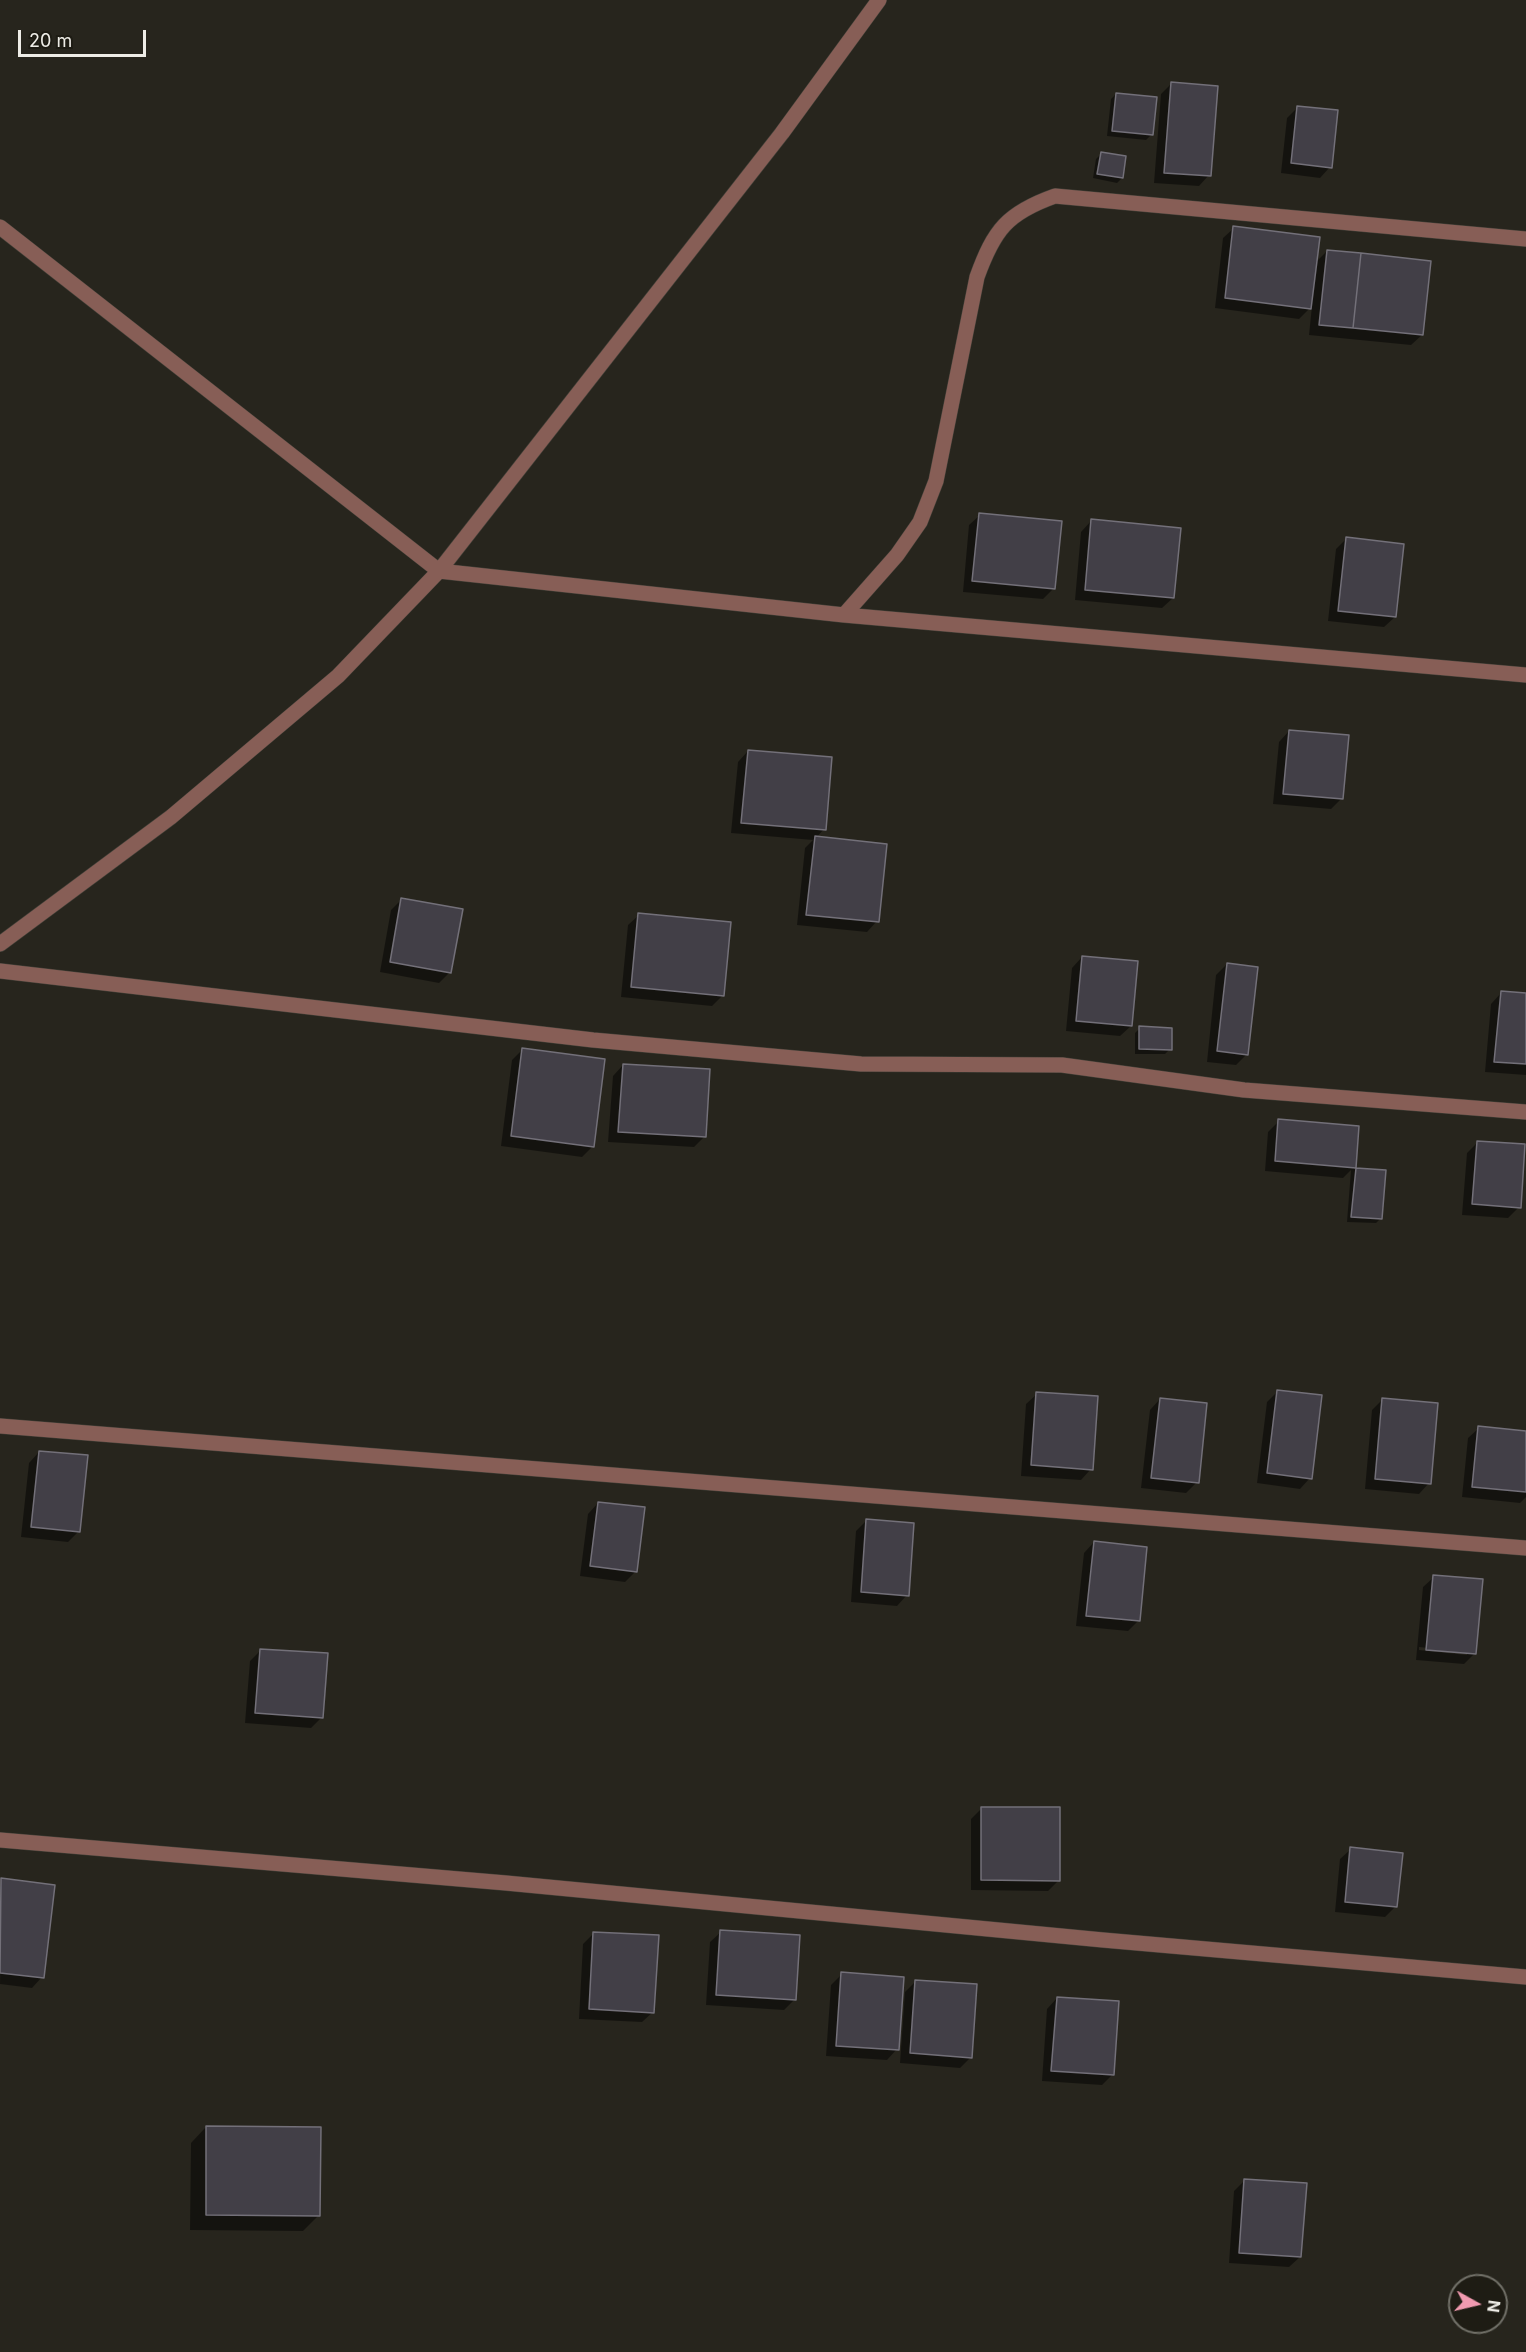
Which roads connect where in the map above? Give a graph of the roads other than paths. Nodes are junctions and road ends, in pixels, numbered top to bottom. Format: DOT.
graph roads {
  1 [pos="879,0"];
  2 [pos="0,227"];
  3 [pos="1526,239"];
  4 [pos="439,571"];
  5 [pos="844,615"];
  6 [pos="1526,675"];
  7 [pos="0,944"];
  8 [pos="0,971"];
  9 [pos="1526,1112"];
  10 [pos="0,1426"];
  11 [pos="1526,1548"];
  12 [pos="0,1840"];
  13 [pos="1526,1977"];
  1 -- 4 [label="street"];
  2 -- 4 [label="street"];
  3 -- 5 [label="street"];
  4 -- 5 [label="street"];
  4 -- 7 [label="street"];
  5 -- 6 [label="street"];
  8 -- 9 [label="street"];
  10 -- 11 [label="street"];
  12 -- 13 [label="street"];
}
